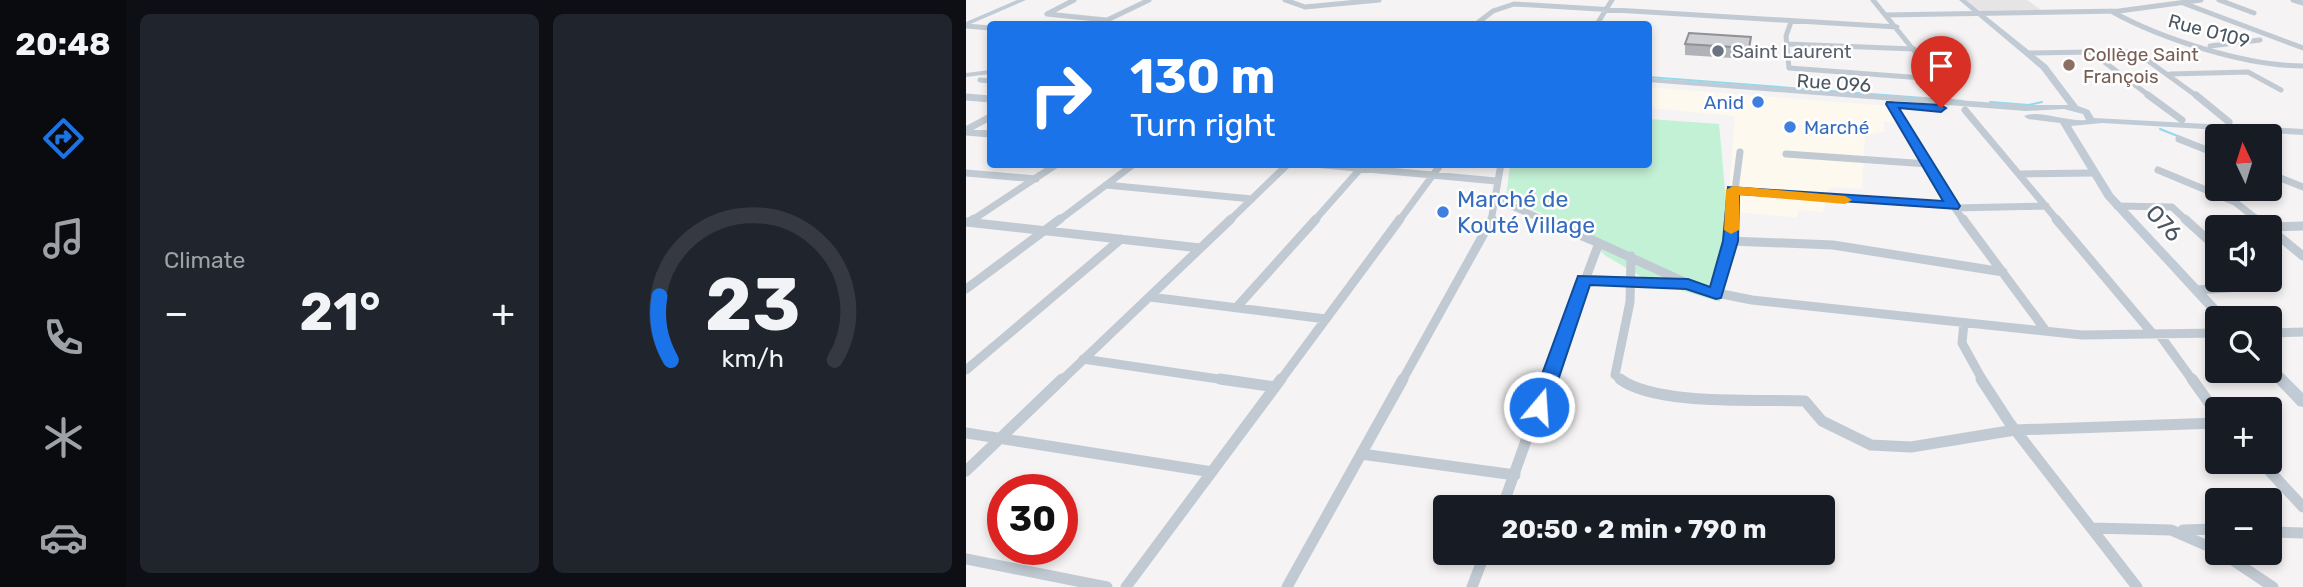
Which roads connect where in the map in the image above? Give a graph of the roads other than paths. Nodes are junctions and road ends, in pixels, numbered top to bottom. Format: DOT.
graph roads {
  1 [pos="1023,0"];
  2 [pos="1074,0"];
  3 [pos="1149,0"];
  4 [pos="1285,0"];
  5 [pos="1379,0"];
  6 [pos="1612,0"];
  7 [pos="1873,0"];
  8 [pos="1962,0"];
  9 [pos="2175,0"];
  10 [pos="2202,0"];
  11 [pos="2219,0"];
  12 [pos="2293,0"];
  13 [pos="2182,3"];
  14 [pos="2303,3"];
  15 [pos="1606,11"];
  16 [pos="2111,11"];
  17 [pos="2254,13"];
  18 [pos="1979,14"];
  19 [pos="1885,15"];
  20 [pos="1106,20"];
  21 [pos="1482,21"];
  22 [pos="1599,21"];
  23 [pos="1791,22"];
  24 [pos="966,25"];
  25 [pos="1897,27"];
  26 [pos="987,28"];
  27 [pos="2260,40"];
  28 [pos="1787,44"];
  29 [pos="2205,46"];
  30 [pos="2303,48"];
  31 [pos="1914,49"];
  32 [pos="2091,52"];
  33 [pos="2028,53"];
  34 [pos="2303,66"];
  35 [pos="987,70"];
  36 [pos="966,73"];
  37 [pos="2170,74"];
  38 [pos="1936,79"];
  39 [pos="980,80"];
  40 [pos="1652,80"];
  41 [pos="987,81"];
  42 [pos="1652,86"];
  43 [pos="2059,89"];
  44 [pos="2281,90"];
  45 [pos="966,97"];
  46 [pos="987,99"];
  47 [pos="1948,102"];
  48 [pos="1891,104"];
  49 [pos="2051,108"];
  50 [pos="2078,108"];
  51 [pos="1965,110"];
  52 [pos="987,119"];
  53 [pos="2091,120"];
  54 [pos="2182,120"];
  55 [pos="2061,121"];
  56 [pos="2229,122"];
  57 [pos="2081,124"];
  58 [pos="2303,124"];
  59 [pos="966,131"];
  60 [pos="2303,132"];
  61 [pos="987,134"];
  62 [pos="2179,139"];
  63 [pos="2205,149"];
  64 [pos="1740,152"];
  65 [pos="2081,152"];
  66 [pos="1786,154"];
  67 [pos="1927,164"];
  68 [pos="1051,168"];
  69 [pos="1129,168"];
  70 [pos="1284,168"];
  71 [pos="1351,168"];
  72 [pos="1438,168"];
  73 [pos="1500,168"];
  74 [pos="1360,169"];
  75 [pos="2158,170"];
  76 [pos="2093,173"];
  77 [pos="967,174"];
  78 [pos="2020,174"];
  79 [pos="1433,175"];
  80 [pos="1036,179"];
  81 [pos="2282,179"];
  82 [pos="1496,181"];
  83 [pos="1106,185"];
  84 [pos="2303,187"];
  85 [pos="1733,190"];
  86 [pos="1252,199"];
  87 [pos="1496,199"];
  88 [pos="2117,205"];
  89 [pos="2046,206"];
  90 [pos="1954,207"];
  91 [pos="2252,215"];
  92 [pos="968,222"];
  93 [pos="2303,226"];
  94 [pos="2282,227"];
  95 [pos="1043,231"];
  96 [pos="2205,237"];
  97 [pos="1121,239"];
  98 [pos="2282,239"];
  99 [pos="1730,241"];
  100 [pos="1600,243"];
  101 [pos="1200,248"];
  102 [pos="1631,256"];
  103 [pos="2303,256"];
  104 [pos="2003,272"];
  105 [pos="1584,279"];
  106 [pos="971,281"];
  107 [pos="1633,283"];
  108 [pos="1688,284"];
  109 [pos="966,289"];
  110 [pos="2205,289"];
  111 [pos="2196,290"];
  112 [pos="1716,294"];
  113 [pos="1150,296"];
  114 [pos="2211,306"];
  115 [pos="1236,308"];
  116 [pos="1326,319"];
  117 [pos="1964,323"];
  118 [pos="2046,331"];
  119 [pos="2282,332"];
  120 [pos="2303,332"];
  121 [pos="2155,334"];
  122 [pos="2205,334"];
  123 [pos="1083,359"];
  124 [pos="966,370"];
  125 [pos="2282,380"];
  126 [pos="1275,387"];
  127 [pos="2205,399"];
  128 [pos="2303,402"];
  129 [pos="2205,423"];
  130 [pos="2015,430"];
  131 [pos="966,433"];
  132 [pos="1000,438"];
  133 [pos="1361,454"];
  134 [pos="966,471"];
  135 [pos="1212,472"];
  136 [pos="2272,474"];
  137 [pos="1515,475"];
  138 [pos="1508,495"];
  139 [pos="2303,508"];
  140 [pos="2091,528"];
  141 [pos="2205,529"];
  142 [pos="2181,530"];
  143 [pos="2282,532"];
  144 [pos="2303,533"];
  145 [pos="2205,543"];
  146 [pos="966,559"];
  147 [pos="1480,565"];
  148 [pos="2240,565"];
  149 [pos="1107,587"];
  150 [pos="1126,587"];
  151 [pos="1287,587"];
  152 [pos="1472,587"];
  153 [pos="2137,587"];
  154 [pos="2273,587"];
  1 -- 24 [label="main road"];
  2 -- 20 [label="street"];
  3 -- 20 [label="street"];
  4 -- 5 [label="street"];
  6 -- 15 [label="street"];
  7 -- 19 [label="street"];
  8 -- 18 [label="main road"];
  9 -- 13 [label="street"];
  10 -- 13 [label="street"];
  11 -- 17 [label="street"];
  12 -- 14 [label="street"];
  13 -- 16 [label="street"];
  13 -- 30 [label="street"];
  15 -- 21 [label="street"];
  15 -- 22 [label="street"];
  15 -- 23 [label="street"];
  16 -- 18 [label="street"];
  16 -- 29 [label="street, Rue O109"];
  18 -- 19 [label="street"];
  18 -- 33 [label="main road"];
  19 -- 25 [label="street"];
  23 -- 25 [label="street"];
  23 -- 28 [label="street"];
  24 -- 26 [label="street"];
  25 -- 31 [label="street"];
  27 -- 29 [label="street"];
  28 -- 31 [label="street"];
  28 -- 38 [label="street"];
  29 -- 34 [label="street, Rue O109"];
  31 -- 38 [label="street"];
  32 -- 33 [label="street"];
  32 -- 37 [label="street"];
  32 -- 54 [label="street"];
  33 -- 43 [label="main road"];
  35 -- 36 [label="main road"];
  37 -- 44 [label="street"];
  37 -- 56 [label="street"];
  38 -- 47 [label="street"];
  39 -- 41 [label="street"];
  40 -- 47 [label="main road, Rue O96"];
  42 -- 48 [label="main road, Rue O96"];
  43 -- 49 [label="main road"];
  43 -- 50 [label="main road"];
  45 -- 46 [label="street"];
  47 -- 49 [label="main road, Rue O96"];
  48 -- 51 [label="main road, Rue O96"];
  48 -- 67 [label="street"];
  49 -- 50 [label="main road, Rue O96"];
  49 -- 55 [label="main road"];
  50 -- 53 [label="main road"];
  50 -- 54 [label="main road"];
  51 -- 55 [label="main road, Rue O96"];
  51 -- 78 [label="street"];
  52 -- 59 [label="street"];
  53 -- 57 [label="main road"];
  53 -- 60 [label="main road"];
  54 -- 56 [label="main road"];
  55 -- 57 [label="main road, Rue O96"];
  55 -- 65 [label="main road, O76"];
  56 -- 58 [label="main road"];
  57 -- 65 [label="main road"];
  59 -- 61 [label="street"];
  62 -- 63 [label="street"];
  64 -- 85 [label="street"];
  65 -- 76 [label="main road, O76"];
  66 -- 67 [label="street"];
  67 -- 90 [label="street"];
  68 -- 80 [label="street"];
  69 -- 83 [label="street"];
  70 -- 86 [label="street"];
  71 -- 74 [label="street"];
  72 -- 79 [label="street"];
  73 -- 82 [label="street"];
  74 -- 79 [label="street"];
  74 -- 115 [label="street"];
  75 -- 91 [label="street"];
  76 -- 78 [label="street"];
  76 -- 88 [label="main road, O76"];
  77 -- 80 [label="street"];
  78 -- 89 [label="street"];
  79 -- 82 [label="street"];
  79 -- 116 [label="street"];
  80 -- 92 [label="street"];
  81 -- 84 [label="street"];
  82 -- 87 [label="street"];
  83 -- 86 [label="street"];
  83 -- 95 [label="street"];
  85 -- 90 [label="street"];
  85 -- 99 [label="street"];
  86 -- 101 [label="street"];
  87 -- 100 [label="street"];
  87 -- 133 [label="street"];
  88 -- 96 [label="street"];
  88 -- 111 [label="main road, O76"];
  89 -- 90 [label="street"];
  89 -- 121 [label="street"];
  90 -- 104 [label="street"];
  92 -- 95 [label="street"];
  93 -- 94 [label="street"];
  95 -- 97 [label="street"];
  95 -- 106 [label="street"];
  97 -- 101 [label="street"];
  97 -- 124 [label="street"];
  98 -- 103 [label="street"];
  99 -- 104 [label="street"];
  99 -- 112 [label="street"];
  100 -- 102 [label="street"];
  100 -- 105 [label="street"];
  101 -- 113 [label="street"];
  102 -- 107 [label="street"];
  102 -- 108 [label="street"];
  104 -- 118 [label="street"];
  105 -- 107 [label="street"];
  105 -- 137 [label="street"];
  106 -- 109 [label="street"];
  107 -- 108 [label="street"];
  107 -- 130 [label="street"];
  108 -- 112 [label="street"];
  110 -- 111 [label="street"];
  111 -- 114 [label="main road, O76"];
  112 -- 117 [label="street"];
  113 -- 115 [label="street"];
  113 -- 123 [label="street"];
  115 -- 116 [label="street"];
  116 -- 126 [label="street"];
  117 -- 118 [label="street"];
  117 -- 130 [label="street"];
  118 -- 121 [label="street"];
  119 -- 120 [label="street"];
  121 -- 122 [label="street"];
  121 -- 127 [label="street"];
  123 -- 126 [label="street"];
  123 -- 132 [label="street"];
  125 -- 128 [label="main road"];
  126 -- 135 [label="street"];
  129 -- 130 [label="street"];
  130 -- 140 [label="street"];
  131 -- 132 [label="street"];
  132 -- 134 [label="street"];
  132 -- 135 [label="street"];
  133 -- 137 [label="street"];
  133 -- 151 [label="street"];
  135 -- 150 [label="street"];
  136 -- 139 [label="street"];
  137 -- 138 [label="street"];
  140 -- 142 [label="street"];
  140 -- 153 [label="street"];
  141 -- 142 [label="street"];
  142 -- 145 [label="street"];
  143 -- 144 [label="street"];
  146 -- 149 [label="street"];
  147 -- 152 [label="street"];
  148 -- 154 [label="street"];
}
